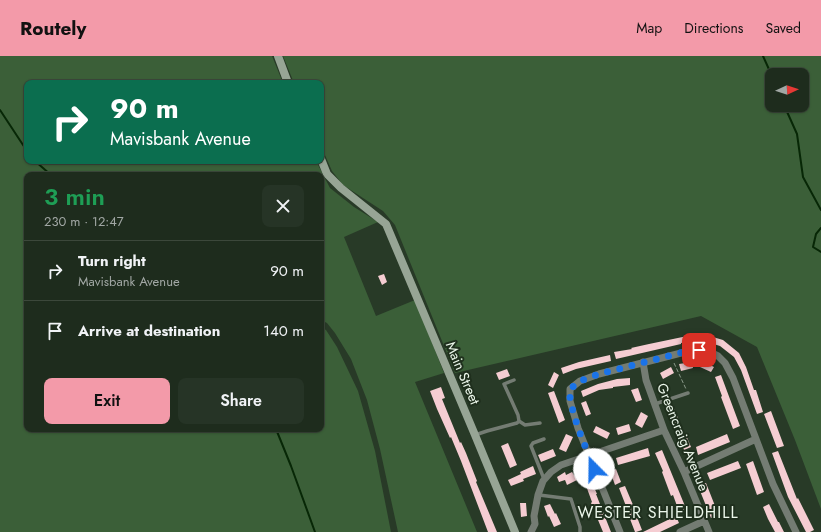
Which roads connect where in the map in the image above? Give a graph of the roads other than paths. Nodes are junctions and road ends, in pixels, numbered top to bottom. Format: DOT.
graph roads {
  1 [pos="278,56"];
  2 [pos="287,80"];
  3 [pos="323,164"];
  4 [pos="643,362"];
  5 [pos="514,380"];
  6 [pos="688,392"];
  7 [pos="655,404"];
  8 [pos="519,421"];
  9 [pos="540,423"];
  10 [pos="664,430"];
  11 [pos="475,435"];
  12 [pos="544,439"];
  13 [pos="756,439"];
  14 [pos="589,456"];
  15 [pos="684,472"];
  16 [pos="544,479"];
  17 [pos="538,495"];
  18 [pos="704,521"];
  19 [pos="515,532"];
  20 [pos="531,532"];
  21 [pos="580,532"];
  22 [pos="620,532"];
  23 [pos="680,532"];
  24 [pos="709,532"];
  25 [pos="796,532"];
  1 -- 2 [label="street"];
  3 -- 11 [label="street, Main Street"];
  4 -- 7 [label="street, Greencraig Avenue"];
  4 -- 13 [label="street"];
  4 -- 14 [label="street"];
  5 -- 8 [label="lane"];
  6 -- 7 [label="lane"];
  7 -- 10 [label="street, Greencraig Avenue"];
  8 -- 9 [label="lane"];
  8 -- 11 [label="lane"];
  10 -- 14 [label="street"];
  10 -- 15 [label="street, Greencraig Avenue"];
  11 -- 19 [label="street, Main Street"];
  12 -- 16 [label="lane"];
  13 -- 15 [label="street"];
  13 -- 25 [label="street"];
  14 -- 16 [label="street"];
  14 -- 22 [label="street"];
  15 -- 18 [label="street, Greencraig Avenue"];
  16 -- 17 [label="street"];
  17 -- 20 [label="street"];
  17 -- 21 [label="lane"];
  18 -- 23 [label="street"];
  18 -- 24 [label="street, Greencraig Avenue"];
}
